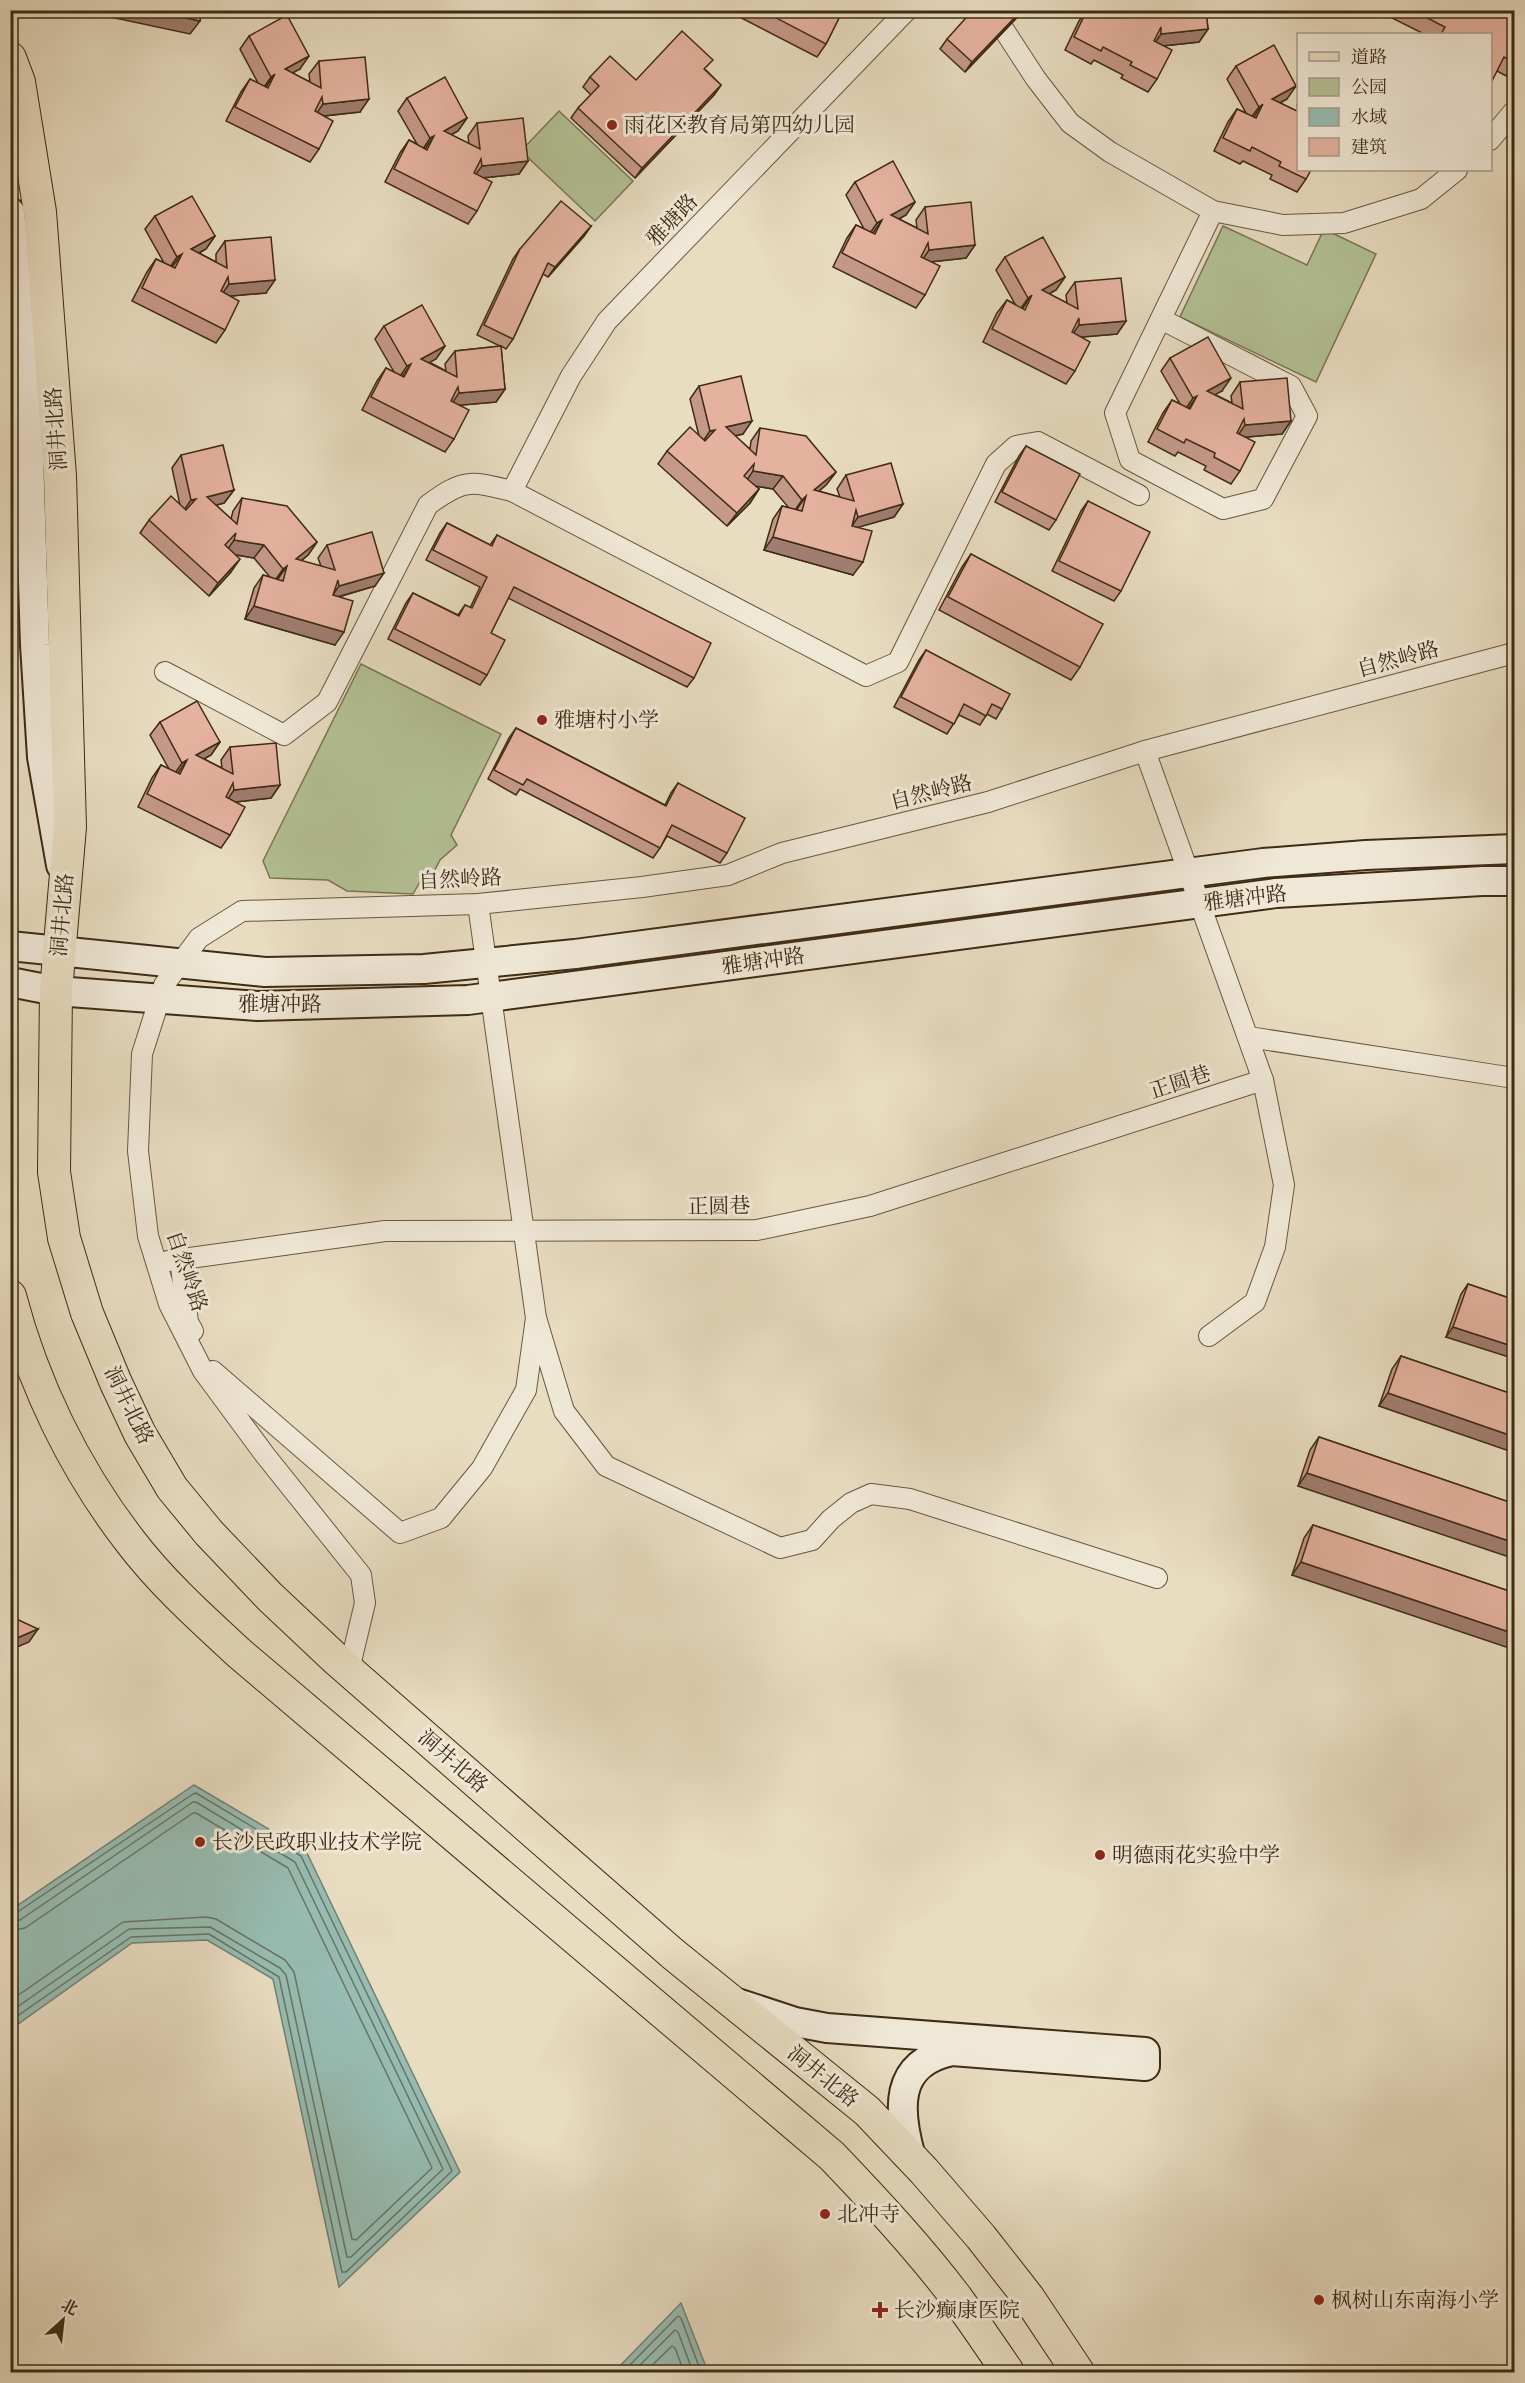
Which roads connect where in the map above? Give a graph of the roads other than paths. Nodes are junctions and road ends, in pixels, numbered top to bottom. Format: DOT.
graph roads {
  1 [pos="906,10"];
  2 [pos="991,10"];
  3 [pos="10,58"];
  4 [pos="1515,111"];
  5 [pos="1492,139"];
  6 [pos="1456,171"];
  7 [pos="1213,211"];
  8 [pos="10,212"];
  9 [pos="1161,319"];
  10 [pos="513,491"];
  11 [pos="1139,495"];
  12 [pos="1515,652"];
  13 [pos="165,672"];
  14 [pos="1144,751"];
  15 [pos="1515,849"];
  16 [pos="1189,873"];
  17 [pos="1515,881"];
  18 [pos="65,888"];
  19 [pos="478,904"];
  20 [pos="1200,904"];
  21 [pos="10,946"];
  22 [pos="59,952"];
  23 [pos="486,963"];
  24 [pos="180,964"];
  25 [pos="10,982"];
  26 [pos="56,992"];
  27 [pos="491,997"];
  28 [pos="159,999"];
  29 [pos="1249,1037"];
  30 [pos="1515,1078"];
  31 [pos="1263,1080"];
  32 [pos="524,1232"];
  33 [pos="180,1259"];
  34 [pos="156,1263"];
  35 [pos="10,1296"];
  36 [pos="536,1318"];
  37 [pos="1209,1336"];
  38 [pos="1157,1578"];
  39 [pos="349,1670"];
  40 [pos="719,1993"];
  41 [pos="911,2157"];
  42 [pos="1008,2373"];
  43 [pos="1078,2373"];
  1 -- 10 [label="street, 雅塘路"];
  2 -- 7 [label="street"];
  3 -- 18 [label="main road, 洞井北路"];
  4 -- 5 [label="street"];
  6 -- 7 [label="street"];
  7 -- 9 [label="street"];
  8 -- 18 [label="street"];
  9 -- 9 [label="street"];
  10 -- 11 [label="street"];
  10 -- 13 [label="street"];
  12 -- 14 [label="street, 自然岭路"];
  14 -- 16 [label="street"];
  14 -- 19 [label="street, 自然岭路"];
  15 -- 16 [label="street, 雅塘冲路"];
  16 -- 20 [label="street"];
  16 -- 23 [label="street, 雅塘冲路"];
  17 -- 20 [label="street, 雅塘冲路"];
  18 -- 22 [label="main road, 洞井北路"];
  19 -- 23 [label="street"];
  19 -- 24 [label="street, 自然岭路"];
  20 -- 27 [label="street, 雅塘冲路"];
  20 -- 29 [label="street"];
  21 -- 22 [label="street, 雅塘冲路"];
  22 -- 24 [label="street, 雅塘冲路"];
  22 -- 26 [label="main road, 洞井北路"];
  23 -- 24 [label="street, 雅塘冲路"];
  23 -- 27 [label="street"];
  24 -- 28 [label="street, 自然岭路"];
  25 -- 26 [label="street, 雅塘冲路"];
  26 -- 28 [label="street, 雅塘冲路"];
  26 -- 39 [label="main road, 洞井北路"];
  27 -- 28 [label="street, 雅塘冲路"];
  27 -- 32 [label="street"];
  28 -- 34 [label="street, 自然岭路"];
  29 -- 30 [label="street"];
  29 -- 31 [label="street"];
  31 -- 32 [label="street, 正圆巷"];
  31 -- 37 [label="street"];
  32 -- 33 [label="street, 正圆巷"];
  32 -- 36 [label="street"];
  33 -- 34 [label="street, 正圆巷"];
  33 -- 36 [label="street"];
  34 -- 39 [label="street, 自然岭路"];
  35 -- 42 [label="main road"];
  36 -- 38 [label="street"];
  39 -- 40 [label="main road, 洞井北路"];
  40 -- 41 [label="main road, 洞井北路"];
  40 -- 41 [label="street"];
  41 -- 43 [label="main road, 洞井北路"];
}
